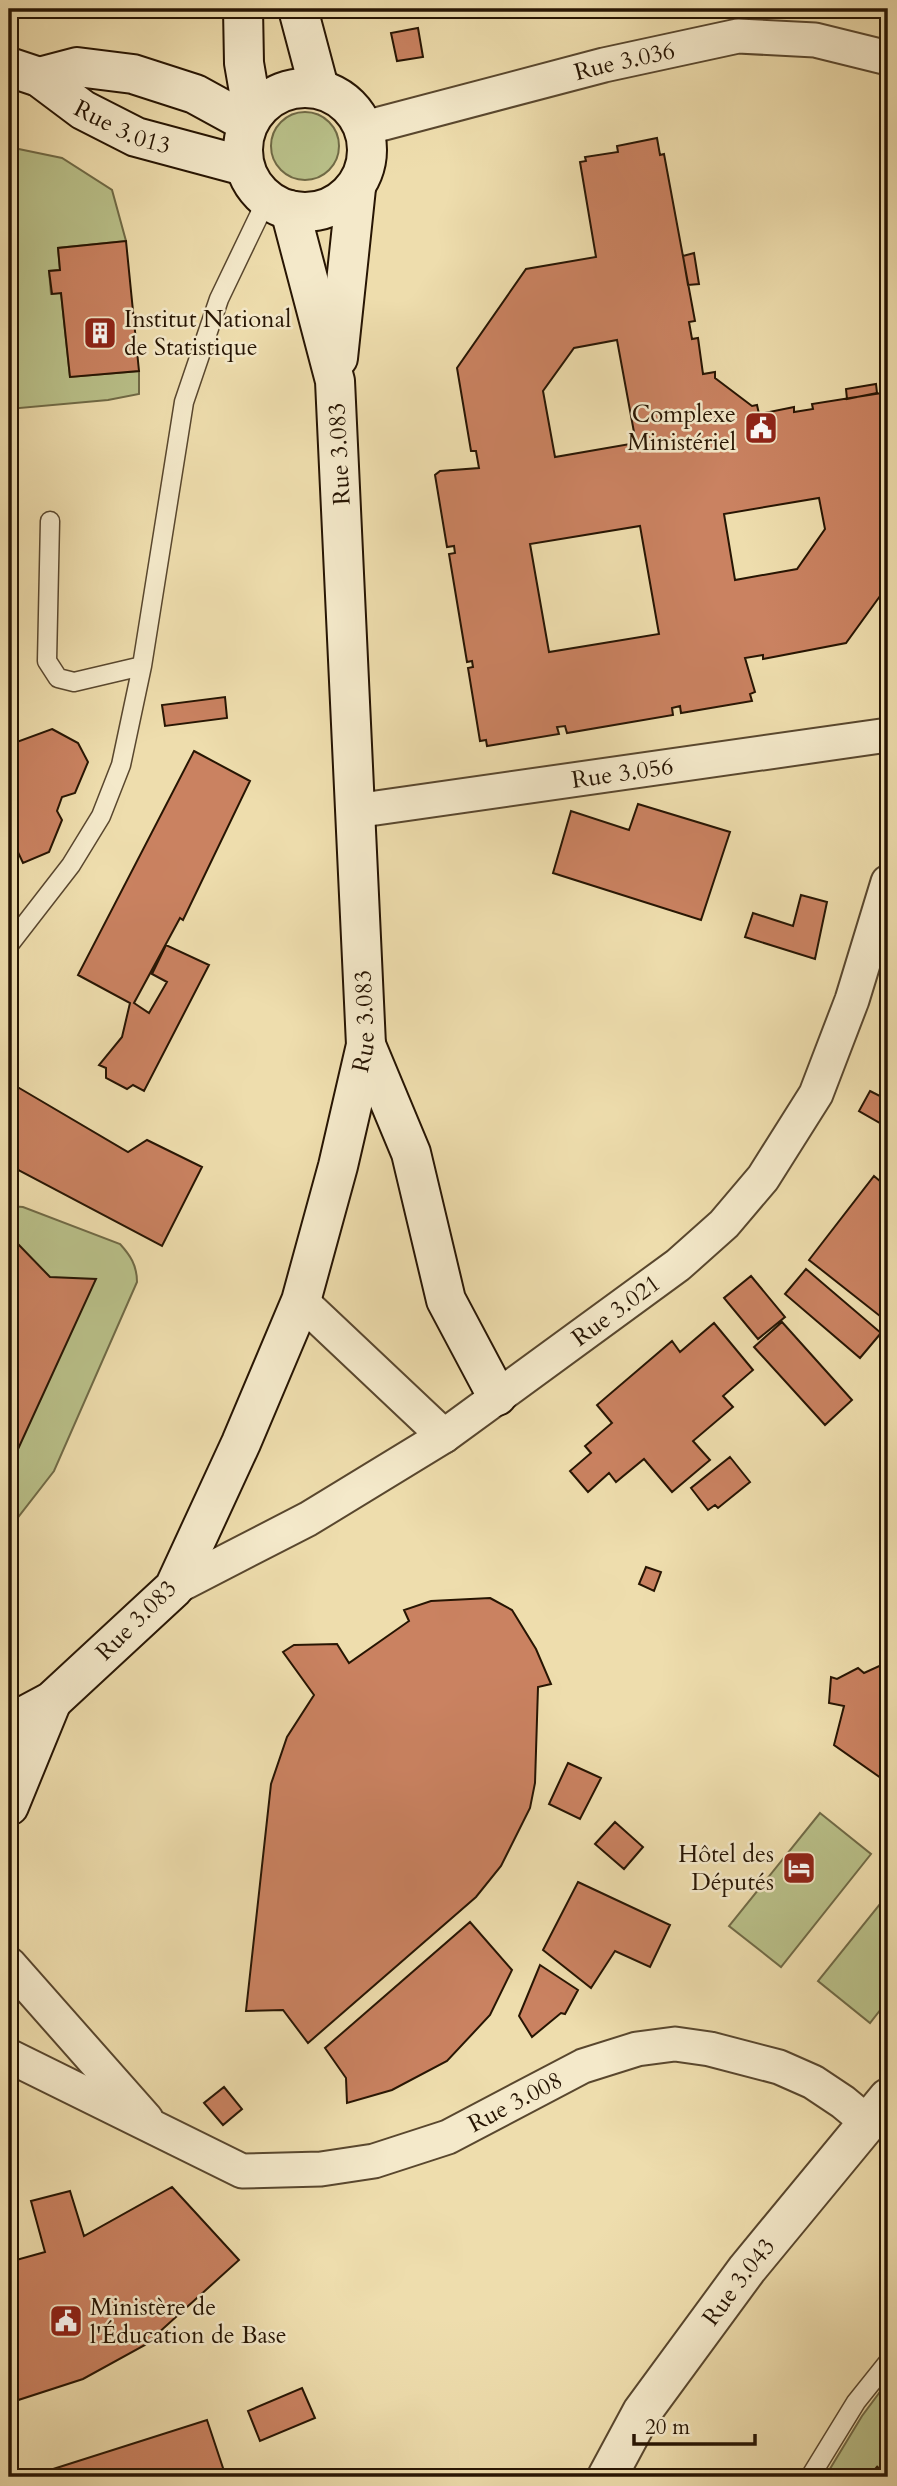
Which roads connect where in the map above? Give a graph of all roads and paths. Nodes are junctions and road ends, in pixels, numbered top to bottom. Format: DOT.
graph roads {
  1 [pos="243,9"];
  2 [pos="298,9"];
  3 [pos="888,58"];
  4 [pos="24,72"];
  5 [pos="318,88"];
  6 [pos="251,119"];
  7 [pos="365,128"];
  8 [pos="244,166"];
  9 [pos="356,188"];
  10 [pos="279,204"];
  11 [pos="335,381"];
  12 [pos="50,521"];
  13 [pos="142,666"];
  14 [pos="888,735"];
  15 [pos="355,811"];
  16 [pos="888,883"];
  17 [pos="9,944"];
  18 [pos="366,1045"];
  19 [pos="301,1301"];
  20 [pos="497,1396"];
  21 [pos="444,1436"];
  22 [pos="174,1588"];
  23 [pos="52,1701"];
  24 [pos="9,1724"];
  25 [pos="9,1805"];
  26 [pos="9,1964"];
  27 [pos="9,2056"];
  28 [pos="878,2110"];
  29 [pos="154,2129"];
  30 [pos="888,2362"];
  31 [pos="888,2456"];
  32 [pos="607,2477"];
  33 [pos="810,2477"];
  34 [pos="870,2477"];
  1 -- 6 [label="main road"];
  2 -- 5 [label="main road"];
  3 -- 7 [label="street, Rue 3.036"];
  4 -- 6 [label="main road"];
  4 -- 8 [label="main road, Rue 3.013"];
  5 -- 6 [label="main road"];
  5 -- 7 [label="main road"];
  6 -- 8 [label="main road"];
  7 -- 9 [label="main road"];
  8 -- 10 [label="main road"];
  9 -- 10 [label="main road"];
  9 -- 11 [label="main road"];
  10 -- 11 [label="main road, Rue 3.083"];
  10 -- 13 [label="lane"];
  11 -- 15 [label="main road, Rue 3.083"];
  12 -- 13 [label="lane"];
  13 -- 17 [label="lane"];
  14 -- 15 [label="street, Rue 3.056"];
  15 -- 18 [label="main road, Rue 3.083"];
  16 -- 20 [label="street, Rue 3.021"];
  18 -- 19 [label="main road, Rue 3.083"];
  18 -- 20 [label="main road"];
  19 -- 21 [label="street"];
  19 -- 22 [label="main road, Rue 3.083"];
  20 -- 21 [label="street, Rue 3.021"];
  21 -- 22 [label="street, Rue 3.021"];
  22 -- 23 [label="main road, Rue 3.083"];
  23 -- 24 [label="main road, Rue 3.083"];
  23 -- 25 [label="main road"];
  26 -- 29 [label="street"];
  27 -- 29 [label="street, Rue 3.008"];
  28 -- 29 [label="street, Rue 3.008"];
  28 -- 32 [label="main road, Rue 3.043"];
  30 -- 33 [label="lane"];
  31 -- 34 [label="path"];
}
